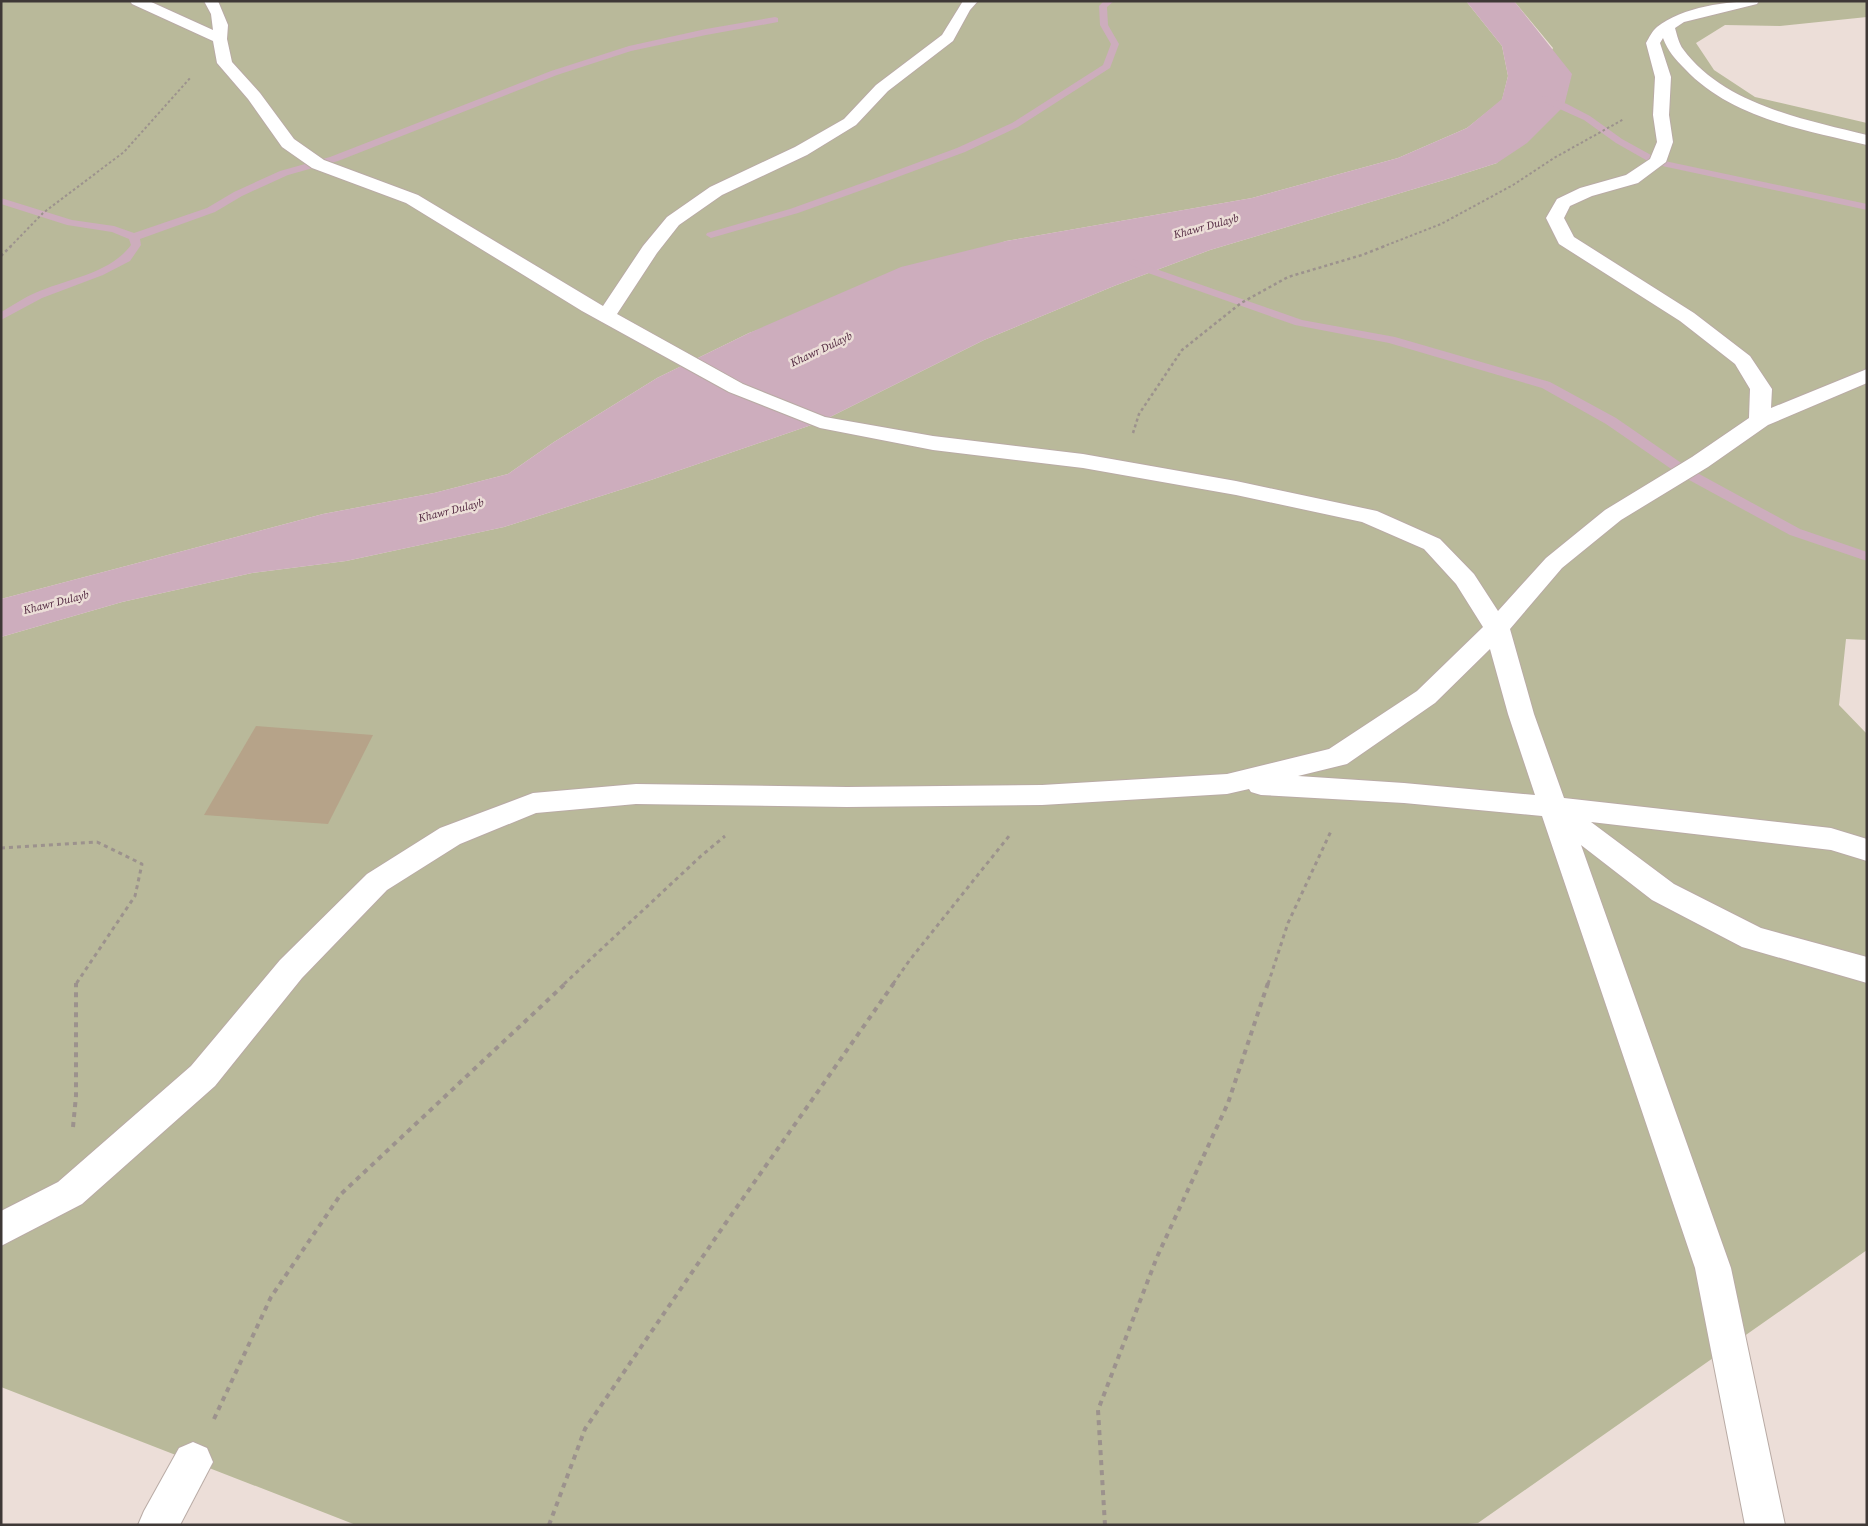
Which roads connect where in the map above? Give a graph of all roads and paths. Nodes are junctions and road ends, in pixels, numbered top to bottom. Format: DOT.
graph roads {
  1 [pos="137,1"];
  2 [pos="211,1"];
  3 [pos="971,1"];
  4 [pos="1752,1"];
  5 [pos="1667,27"];
  6 [pos="220,38"];
  7 [pos="1662,95"];
  8 [pos="1867,140"];
  9 [pos="1,256"];
  10 [pos="606,316"];
  11 [pos="1867,375"];
  12 [pos="1760,420"];
  13 [pos="1121,469"];
  14 [pos="1497,628"];
  15 [pos="1227,784"];
  16 [pos="1350,788"];
  17 [pos="1042,795"];
  18 [pos="776,796"];
  19 [pos="1554,809"];
  20 [pos="1,848"];
  21 [pos="1867,850"];
  22 [pos="1867,970"];
  23 [pos="70,1193"];
  24 [pos="1,1230"];
  25 [pos="193,1462"];
  26 [pos="158,1525"];
  27 [pos="549,1525"];
  28 [pos="1105,1525"];
  29 [pos="1765,1525"];
  1 -- 6 [label="street"];
  2 -- 6 [label="street"];
  3 -- 10 [label="street"];
  4 -- 5 [label="street"];
  5 -- 7 [label="street"];
  5 -- 8 [label="street"];
  6 -- 9 [label="path"];
  6 -- 10 [label="street"];
  7 -- 12 [label="street"];
  7 -- 13 [label="path"];
  10 -- 13 [label="street"];
  11 -- 12 [label="street"];
  12 -- 14 [label="street"];
  13 -- 14 [label="street"];
  14 -- 15 [label="street"];
  14 -- 19 [label="street"];
  15 -- 16 [label="street"];
  15 -- 17 [label="street"];
  16 -- 19 [label="street"];
  16 -- 28 [label="path"];
  17 -- 18 [label="street"];
  17 -- 27 [label="path"];
  18 -- 23 [label="street"];
  18 -- 25 [label="path"];
  19 -- 21 [label="street"];
  19 -- 22 [label="street"];
  19 -- 29 [label="street"];
  20 -- 23 [label="path"];
  23 -- 24 [label="street"];
  25 -- 26 [label="street"];
}
